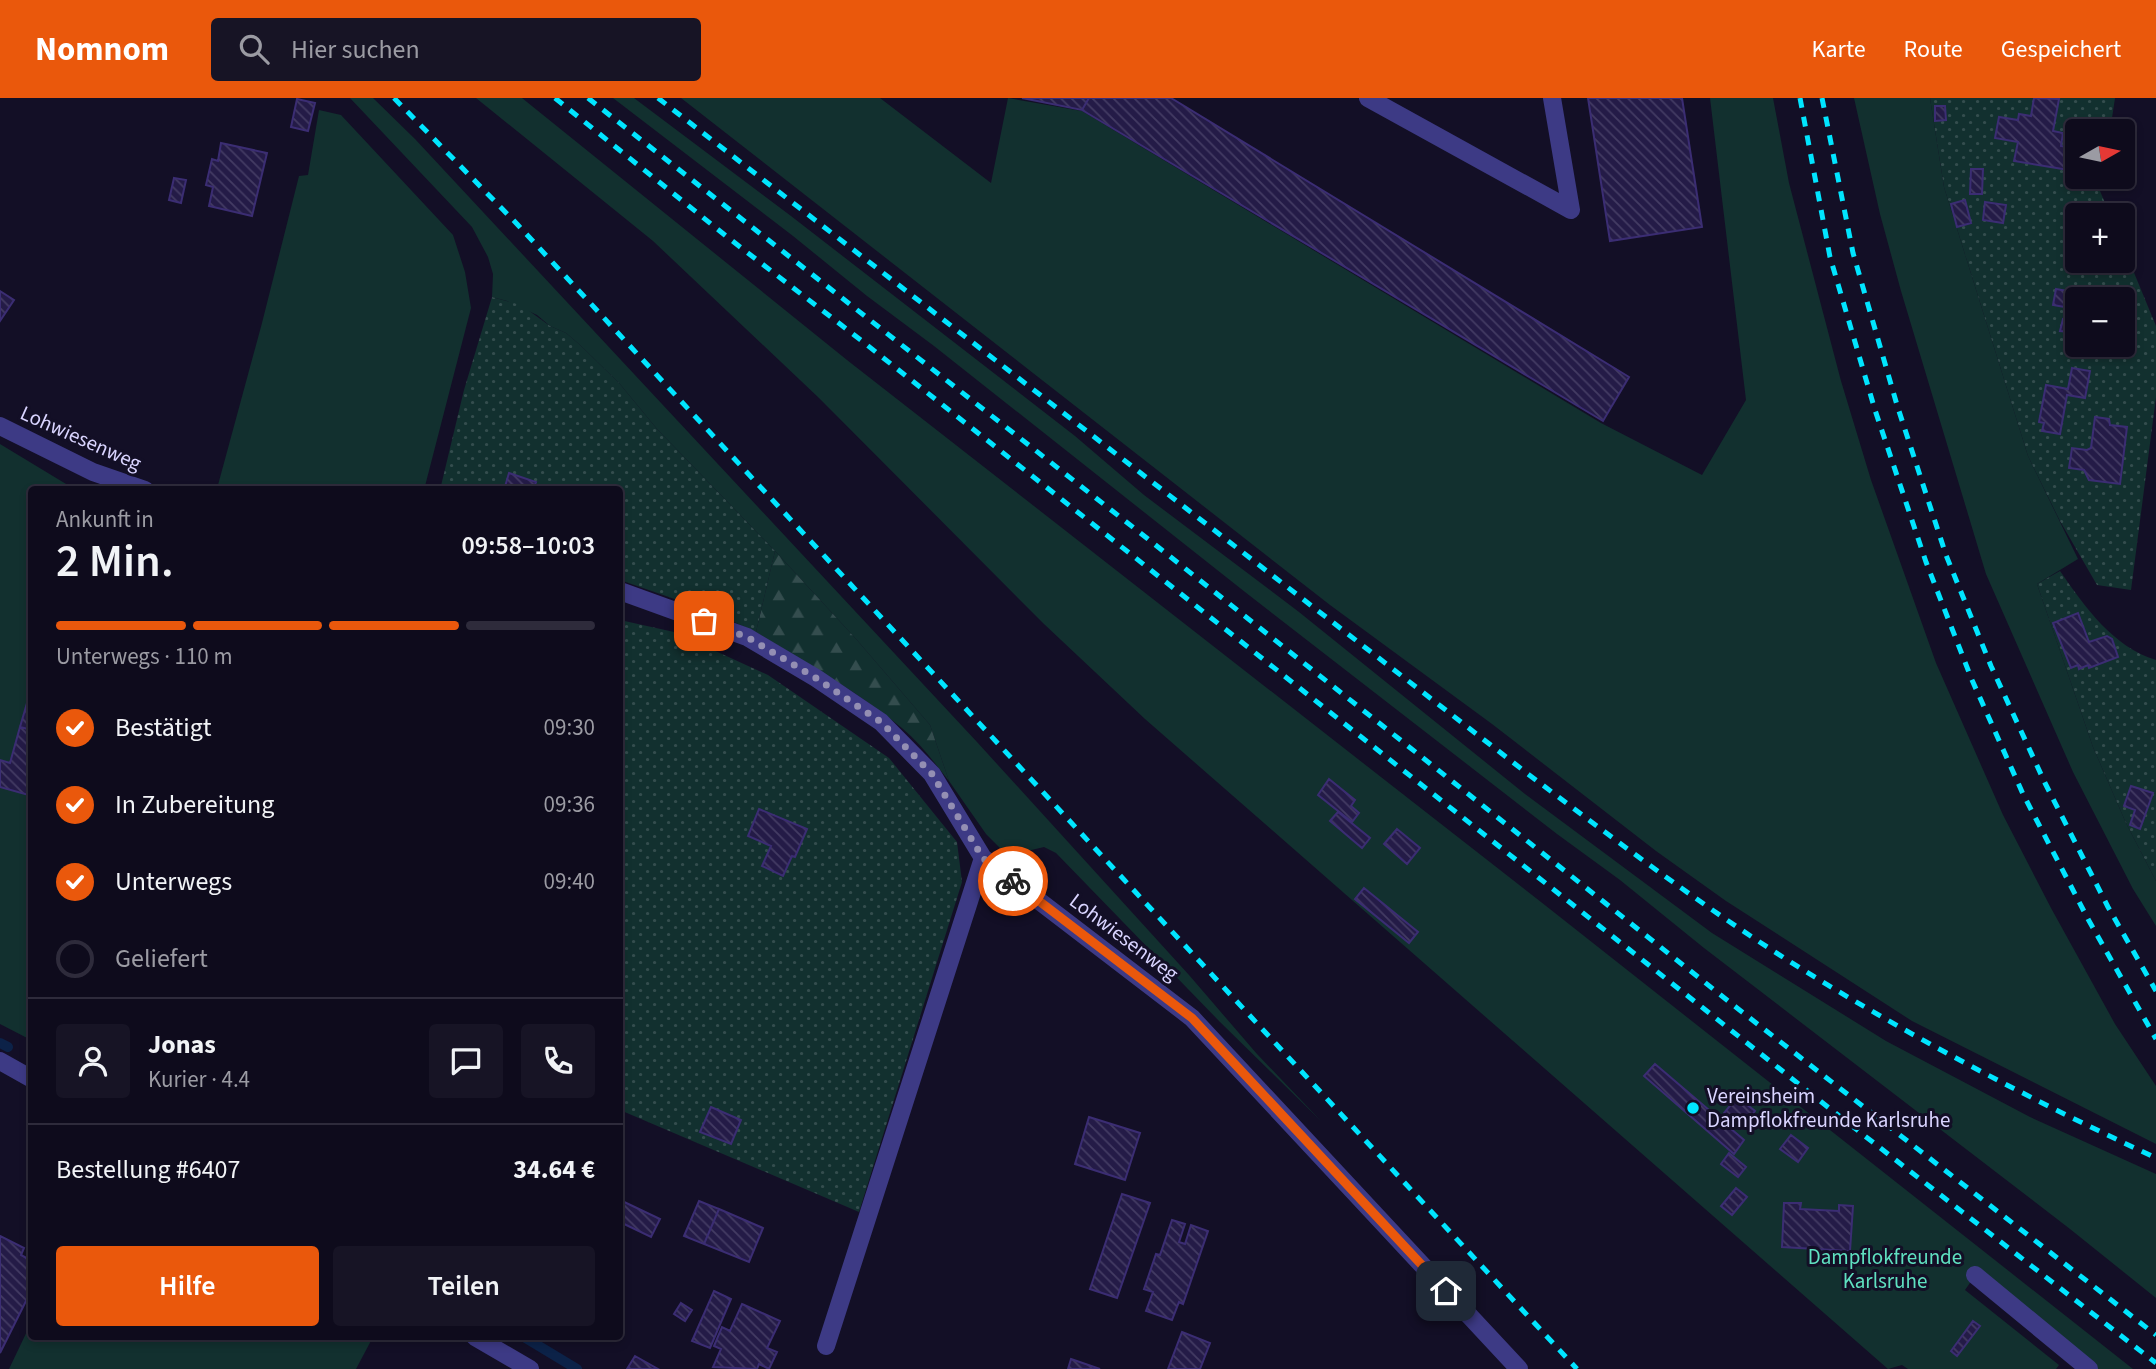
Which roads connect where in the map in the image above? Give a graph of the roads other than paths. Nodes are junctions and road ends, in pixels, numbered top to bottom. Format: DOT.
graph roads {
  1 [pos="1368,98"];
  2 [pos="1552,98"];
  3 [pos="0,426"];
  4 [pos="133,486"];
  5 [pos="623,592"];
  6 [pos="983,858"];
  7 [pos="0,1061"];
  8 [pos="28,1077"];
  9 [pos="1975,1275"];
  10 [pos="480,1340"];
  11 [pos="826,1346"];
  12 [pos="530,1369"];
  13 [pos="1519,1369"];
  14 [pos="2089,1369"];
  1 -- 2 [label="lane"];
  3 -- 4 [label="lane, Lohwiesenweg"];
  5 -- 6 [label="lane, Lohwiesenweg"];
  6 -- 11 [label="lane"];
  6 -- 13 [label="lane, Lohwiesenweg"];
  7 -- 8 [label="lane"];
  9 -- 14 [label="lane"];
  10 -- 12 [label="lane"];
}
